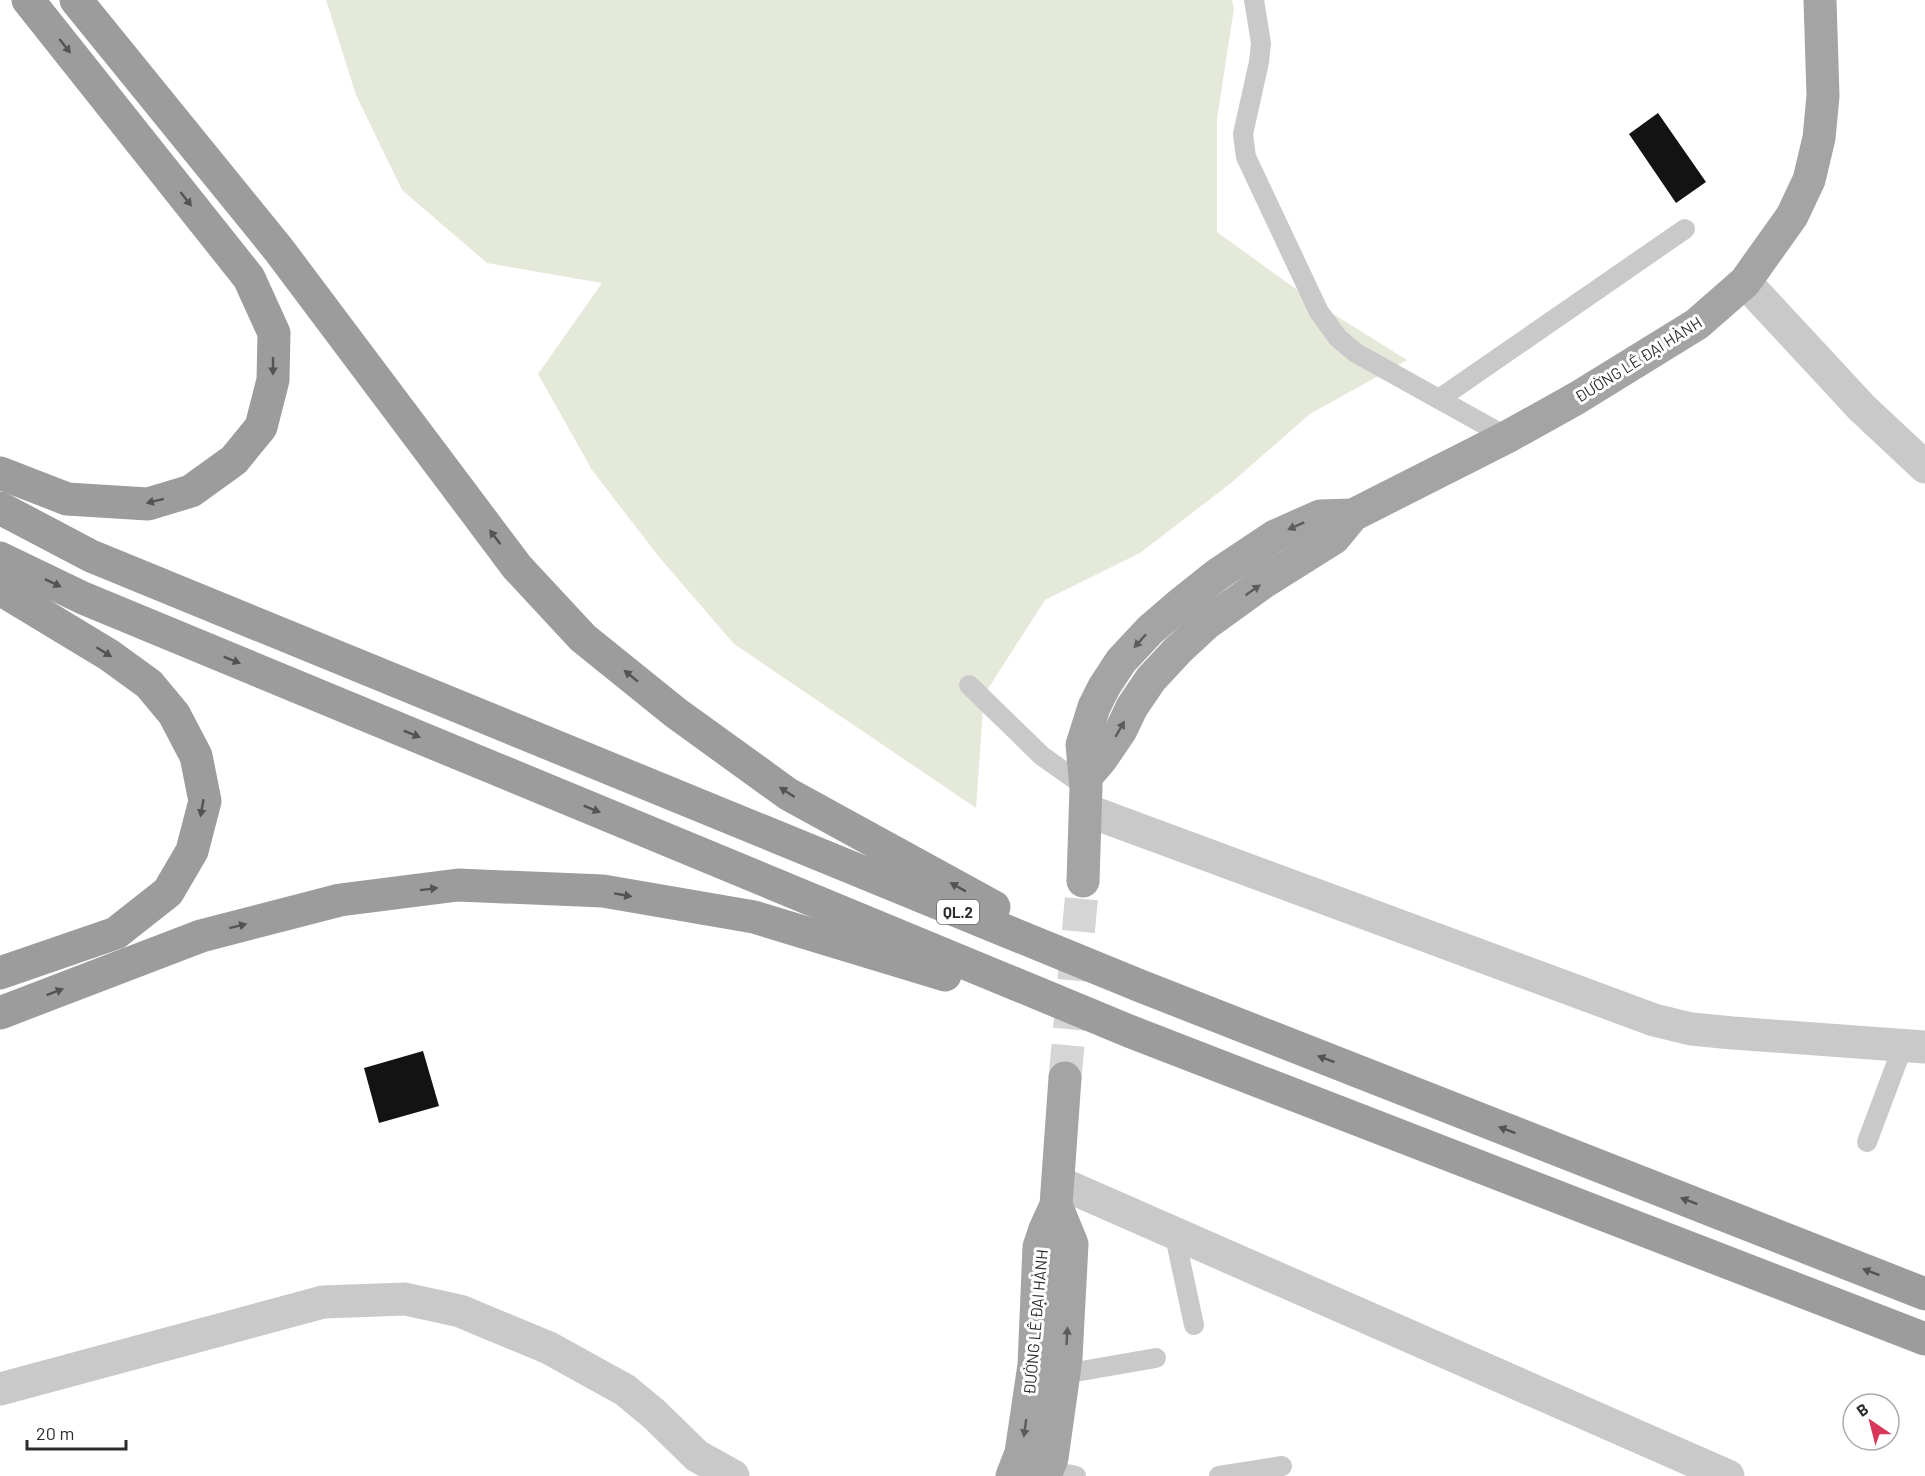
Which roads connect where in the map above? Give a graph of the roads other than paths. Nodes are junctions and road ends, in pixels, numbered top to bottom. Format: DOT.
graph roads {
  1 [pos="28,0"];
  2 [pos="76,0"];
  3 [pos="1254,0"];
  4 [pos="1820,0"];
  5 [pos="1685,229"];
  6 [pos="1745,282"];
  7 [pos="1439,399"];
  8 [pos="1507,437"];
  9 [pos="1925,467"];
  10 [pos="0,473"];
  11 [pos="0,508"];
  12 [pos="0,558"];
  13 [pos="0,589"];
  14 [pos="969,685"];
  15 [pos="1086,791"];
  16 [pos="1083,881"];
  17 [pos="0,973"];
  18 [pos="1138,985"];
  19 [pos="0,1013"];
  20 [pos="1129,1031"];
  21 [pos="1914,1046"];
  22 [pos="1065,1078"];
  23 [pos="1867,1142"];
  24 [pos="1057,1194"];
  25 [pos="1173,1232"];
  26 [pos="1925,1294"];
  27 [pos="1194,1324"];
  28 [pos="1925,1339"];
  29 [pos="1156,1358"];
  30 [pos="1064,1374"];
  31 [pos="0,1389"];
  32 [pos="1282,1466"];
  33 [pos="1056,1474"];
  34 [pos="733,1476"];
  35 [pos="1012,1476"];
  36 [pos="1220,1476"];
  37 [pos="1728,1476"];
  1 -- 10 [label="highway, one-way"];
  18 -- 2 [label="highway, one-way"];
  3 -- 7 [label="lane"];
  4 -- 6 [label="main road, ĐƯỜNG LÊ ĐẠI HÀNH"];
  5 -- 7 [label="lane"];
  6 -- 8 [label="main road, ĐƯỜNG LÊ ĐẠI HÀNH"];
  6 -- 9 [label="street"];
  7 -- 8 [label="lane"];
  8 -- 15 [label="main road, ĐƯỜNG LÊ ĐẠI HÀNH"];
  11 -- 18 [label="highway, QL.2"];
  12 -- 20 [label="highway, one-way"];
  13 -- 17 [label="highway, one-way"];
  14 -- 15 [label="lane"];
  15 -- 16 [label="main road, ĐƯỜNG LÊ ĐẠI HÀNH"];
  15 -- 21 [label="street"];
  26 -- 18 [label="highway, QL.2, one-way"];
  19 -- 20 [label="highway, one-way"];
  20 -- 28 [label="highway"];
  21 -- 23 [label="lane"];
  22 -- 24 [label="main road, ĐƯỜNG LÊ ĐẠI HÀNH"];
  24 -- 25 [label="street"];
  30 -- 24 [label="main road, ĐƯỜNG LÊ ĐẠI HÀNH, one-way"];
  24 -- 35 [label="main road, ĐƯỜNG LÊ ĐẠI HÀNH, one-way"];
  25 -- 27 [label="lane"];
  25 -- 37 [label="street"];
  29 -- 30 [label="lane"];
  30 -- 33 [label="main road, ĐƯỜNG LÊ ĐẠI HÀNH"];
  31 -- 34 [label="street"];
  32 -- 36 [label="lane"];
}
